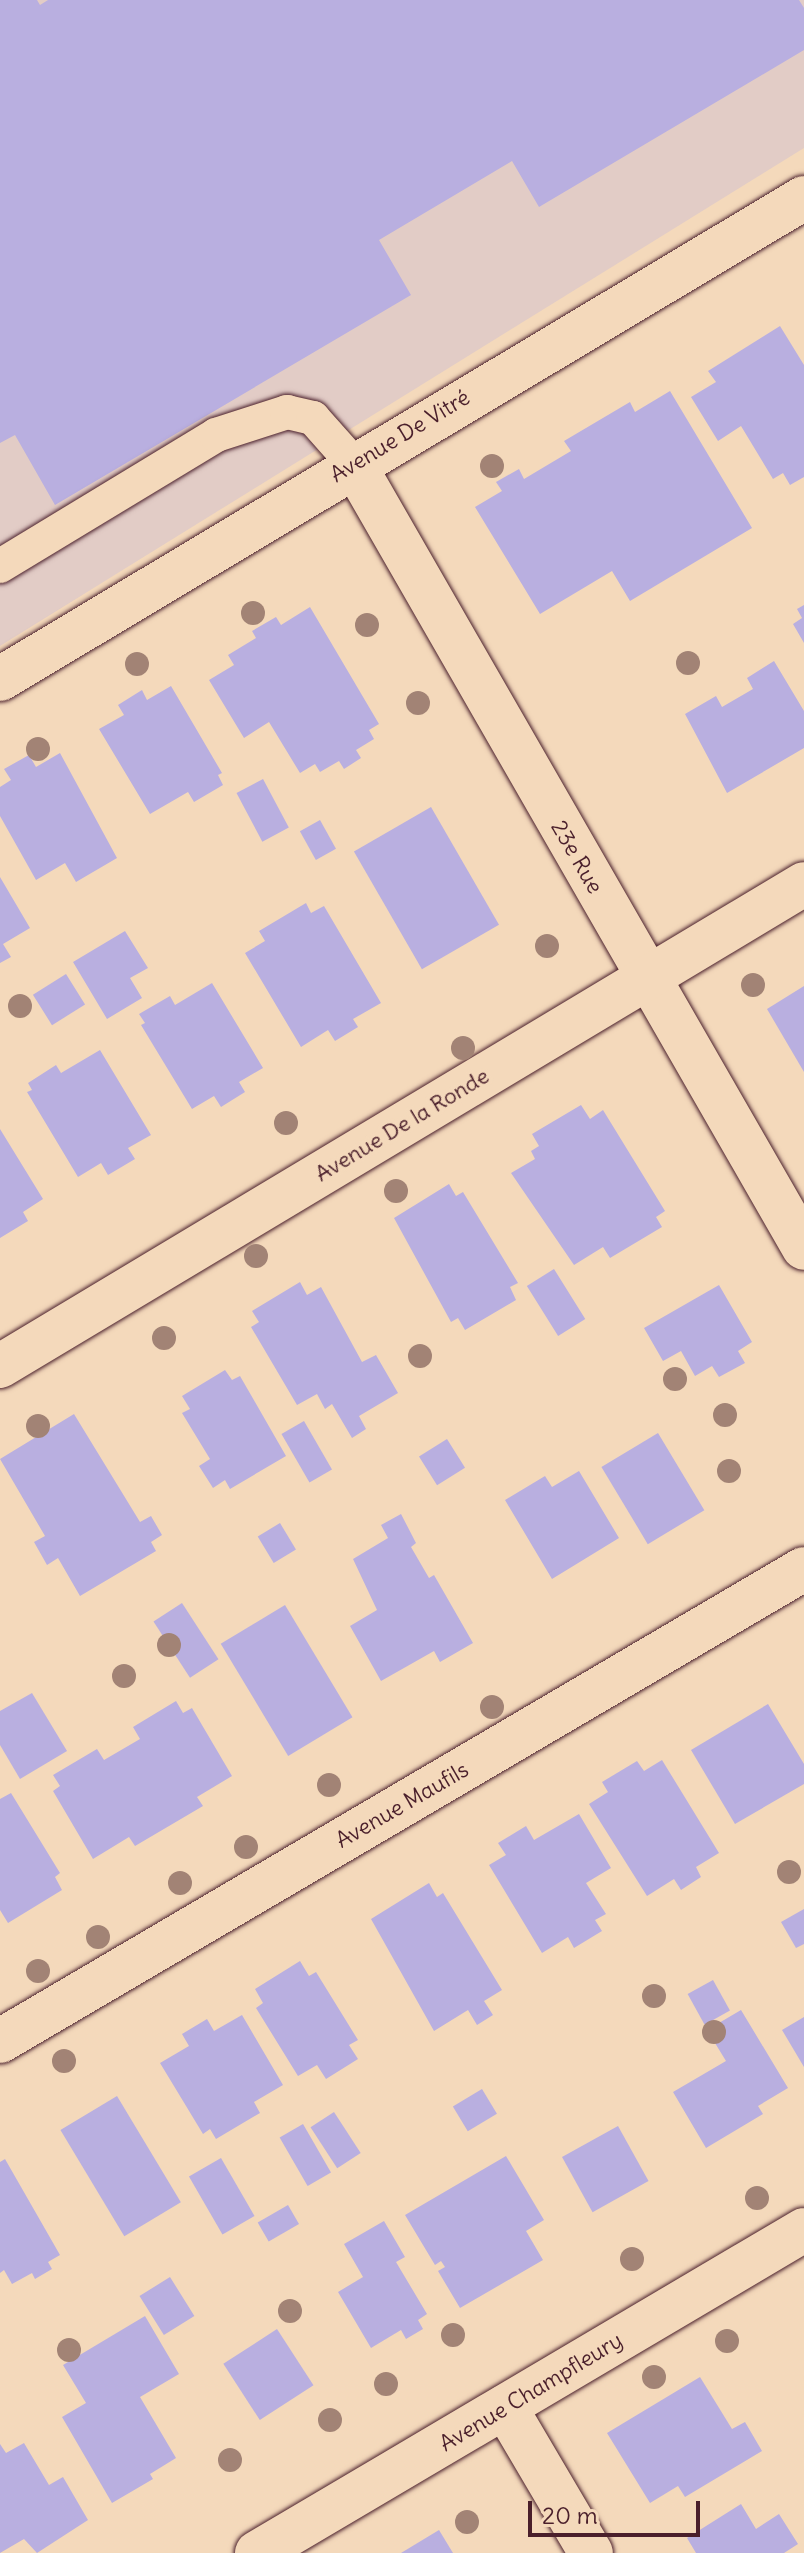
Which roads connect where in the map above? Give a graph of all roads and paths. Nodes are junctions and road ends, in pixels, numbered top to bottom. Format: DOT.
graph roads {
  1 [pos="804,198"];
  2 [pos="353,463"];
  3 [pos="0,566"];
  4 [pos="0,679"];
  5 [pos="804,884"];
  6 [pos="647,978"];
  7 [pos="804,1248"];
  8 [pos="0,1366"];
  9 [pos="804,1569"];
  10 [pos="0,2041"];
  11 [pos="804,2230"];
  12 [pos="505,2407"];
  13 [pos="257,2553"];
  14 [pos="591,2553"];
  1 -- 2 [label="street, Avenue De Vitré"];
  2 -- 3 [label="lane"];
  2 -- 4 [label="street, Avenue De Vitré"];
  2 -- 6 [label="street, 23e Rue"];
  5 -- 6 [label="street, Avenue De la Ronde"];
  6 -- 7 [label="street, 23e Rue"];
  6 -- 8 [label="street, Avenue De la Ronde"];
  9 -- 10 [label="street, Avenue Maufils"];
  11 -- 12 [label="street, Avenue Champfleury"];
  12 -- 13 [label="street, Avenue Champfleury"];
  12 -- 14 [label="street"];
}
